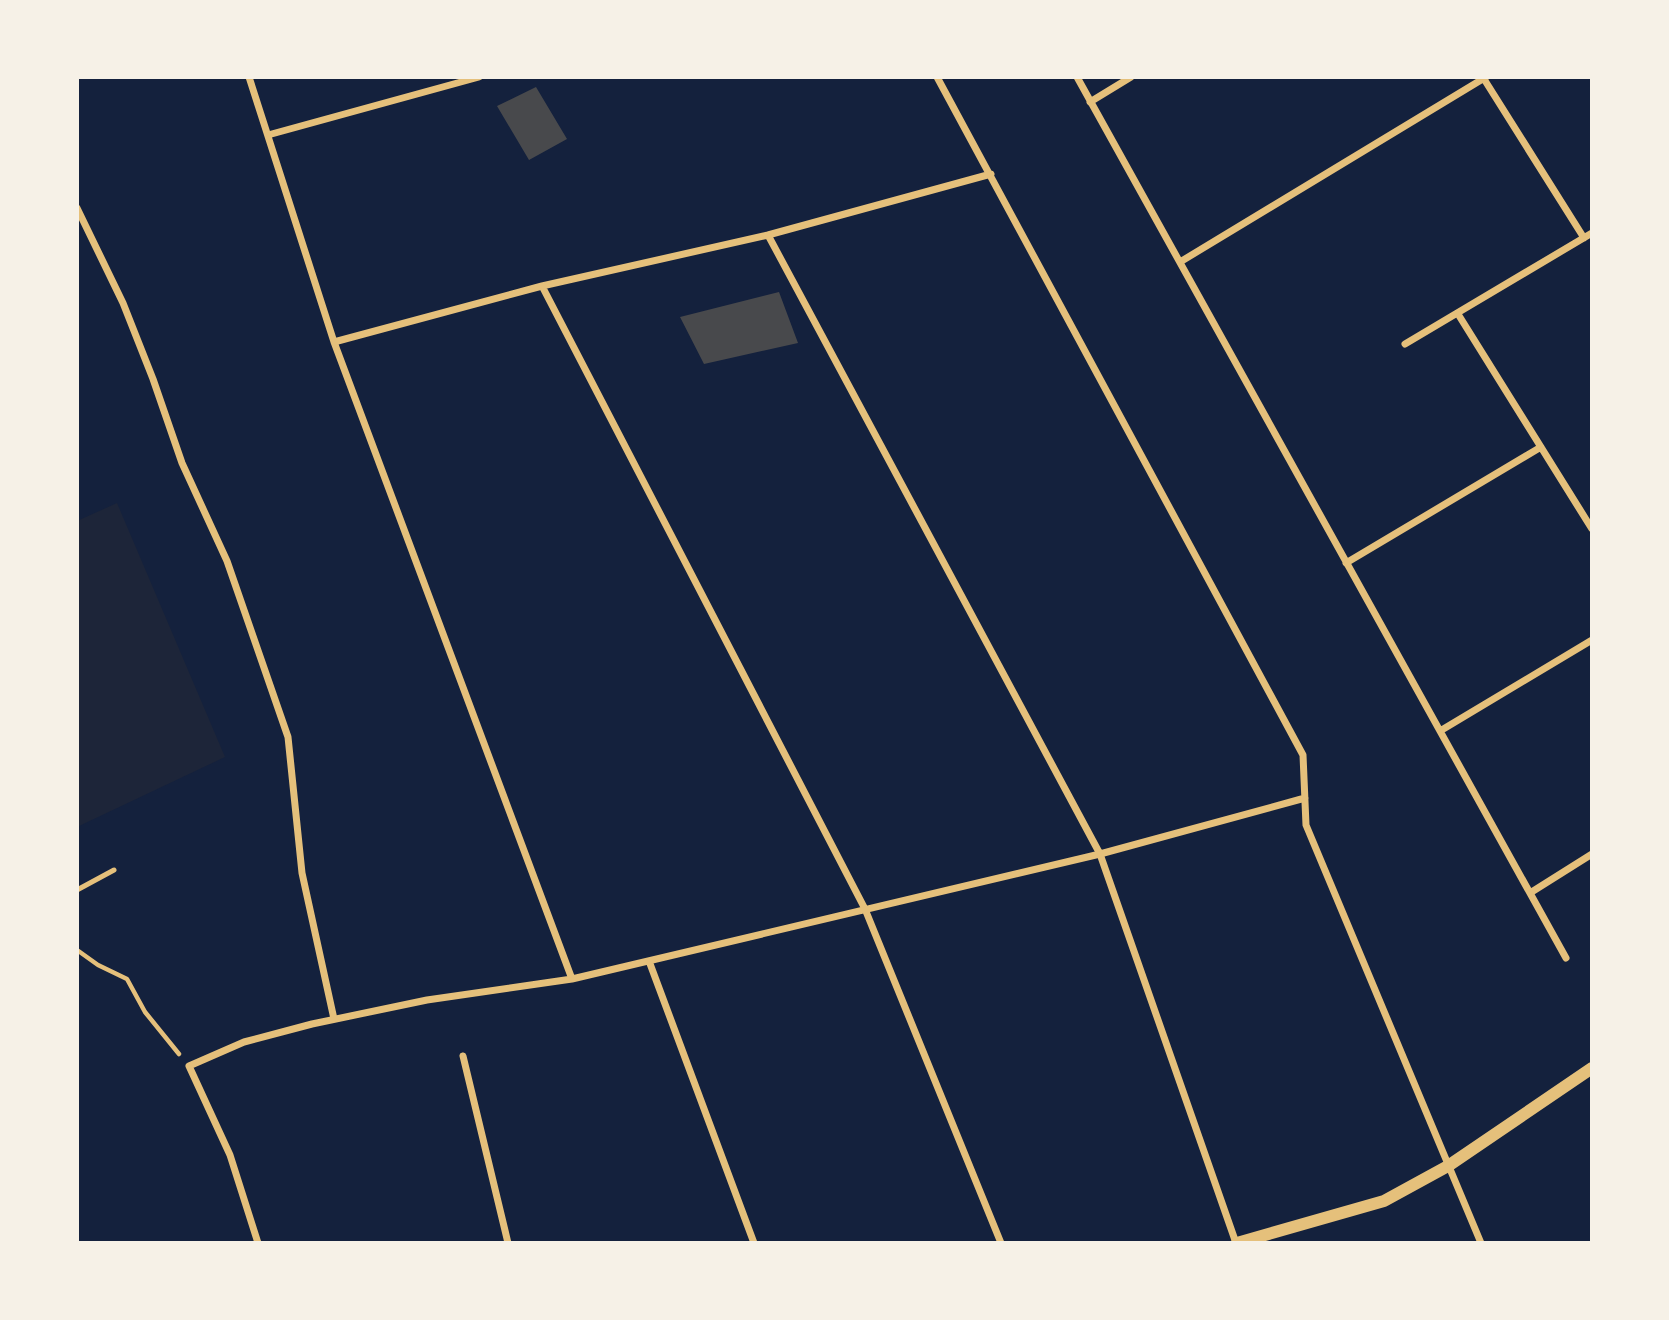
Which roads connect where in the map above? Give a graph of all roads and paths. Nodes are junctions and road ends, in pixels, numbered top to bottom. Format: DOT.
graph roads {
  1 [pos="249,77"];
  2 [pos="479,77"];
  3 [pos="937,77"];
  4 [pos="1076,77"];
  5 [pos="1132,77"];
  6 [pos="1485,78"];
  7 [pos="1090,102"];
  8 [pos="268,135"];
  9 [pos="990,174"];
  10 [pos="77,208"];
  11 [pos="1592,233"];
  12 [pos="768,235"];
  13 [pos="1584,238"];
  14 [pos="1180,262"];
  15 [pos="542,286"];
  16 [pos="1458,314"];
  17 [pos="334,342"];
  18 [pos="1405,345"];
  19 [pos="1541,447"];
  20 [pos="1592,529"];
  21 [pos="1346,563"];
  22 [pos="1592,639"];
  23 [pos="1440,731"];
  24 [pos="1306,798"];
  25 [pos="1100,854"];
  26 [pos="1592,855"];
  27 [pos="114,870"];
  28 [pos="77,890"];
  29 [pos="1530,893"];
  30 [pos="865,909"];
  31 [pos="77,950"];
  32 [pos="1566,958"];
  33 [pos="649,961"];
  34 [pos="572,979"];
  35 [pos="334,1019"];
  36 [pos="463,1056"];
  37 [pos="189,1066"];
  38 [pos="1592,1068"];
  39 [pos="1448,1166"];
  40 [pos="258,1243"];
  41 [pos="508,1243"];
  42 [pos="754,1243"];
  43 [pos="1001,1243"];
  44 [pos="1237,1243"];
  45 [pos="1481,1243"];
  1 -- 8 [label="street"];
  2 -- 8 [label="street"];
  3 -- 9 [label="street"];
  4 -- 7 [label="street"];
  5 -- 7 [label="street"];
  6 -- 13 [label="street"];
  6 -- 14 [label="street"];
  7 -- 14 [label="street"];
  8 -- 17 [label="street"];
  9 -- 12 [label="street"];
  9 -- 24 [label="street"];
  10 -- 35 [label="street"];
  11 -- 13 [label="street"];
  12 -- 15 [label="street"];
  12 -- 25 [label="street"];
  13 -- 16 [label="street"];
  14 -- 21 [label="street"];
  15 -- 17 [label="street"];
  15 -- 30 [label="street"];
  16 -- 18 [label="street"];
  16 -- 19 [label="street"];
  17 -- 34 [label="street"];
  19 -- 20 [label="street"];
  19 -- 21 [label="street"];
  21 -- 23 [label="street"];
  22 -- 23 [label="street"];
  23 -- 29 [label="street"];
  24 -- 25 [label="street"];
  24 -- 39 [label="street"];
  25 -- 30 [label="street"];
  25 -- 44 [label="street"];
  26 -- 29 [label="street"];
  27 -- 28 [label="lane"];
  29 -- 32 [label="street"];
  30 -- 33 [label="street"];
  30 -- 43 [label="street"];
  31 -- 37 [label="path"];
  33 -- 34 [label="street"];
  33 -- 42 [label="street"];
  34 -- 35 [label="street"];
  35 -- 37 [label="street"];
  36 -- 41 [label="street"];
  37 -- 40 [label="street"];
  38 -- 39 [label="street"];
  39 -- 44 [label="street"];
  39 -- 45 [label="street"];
}
